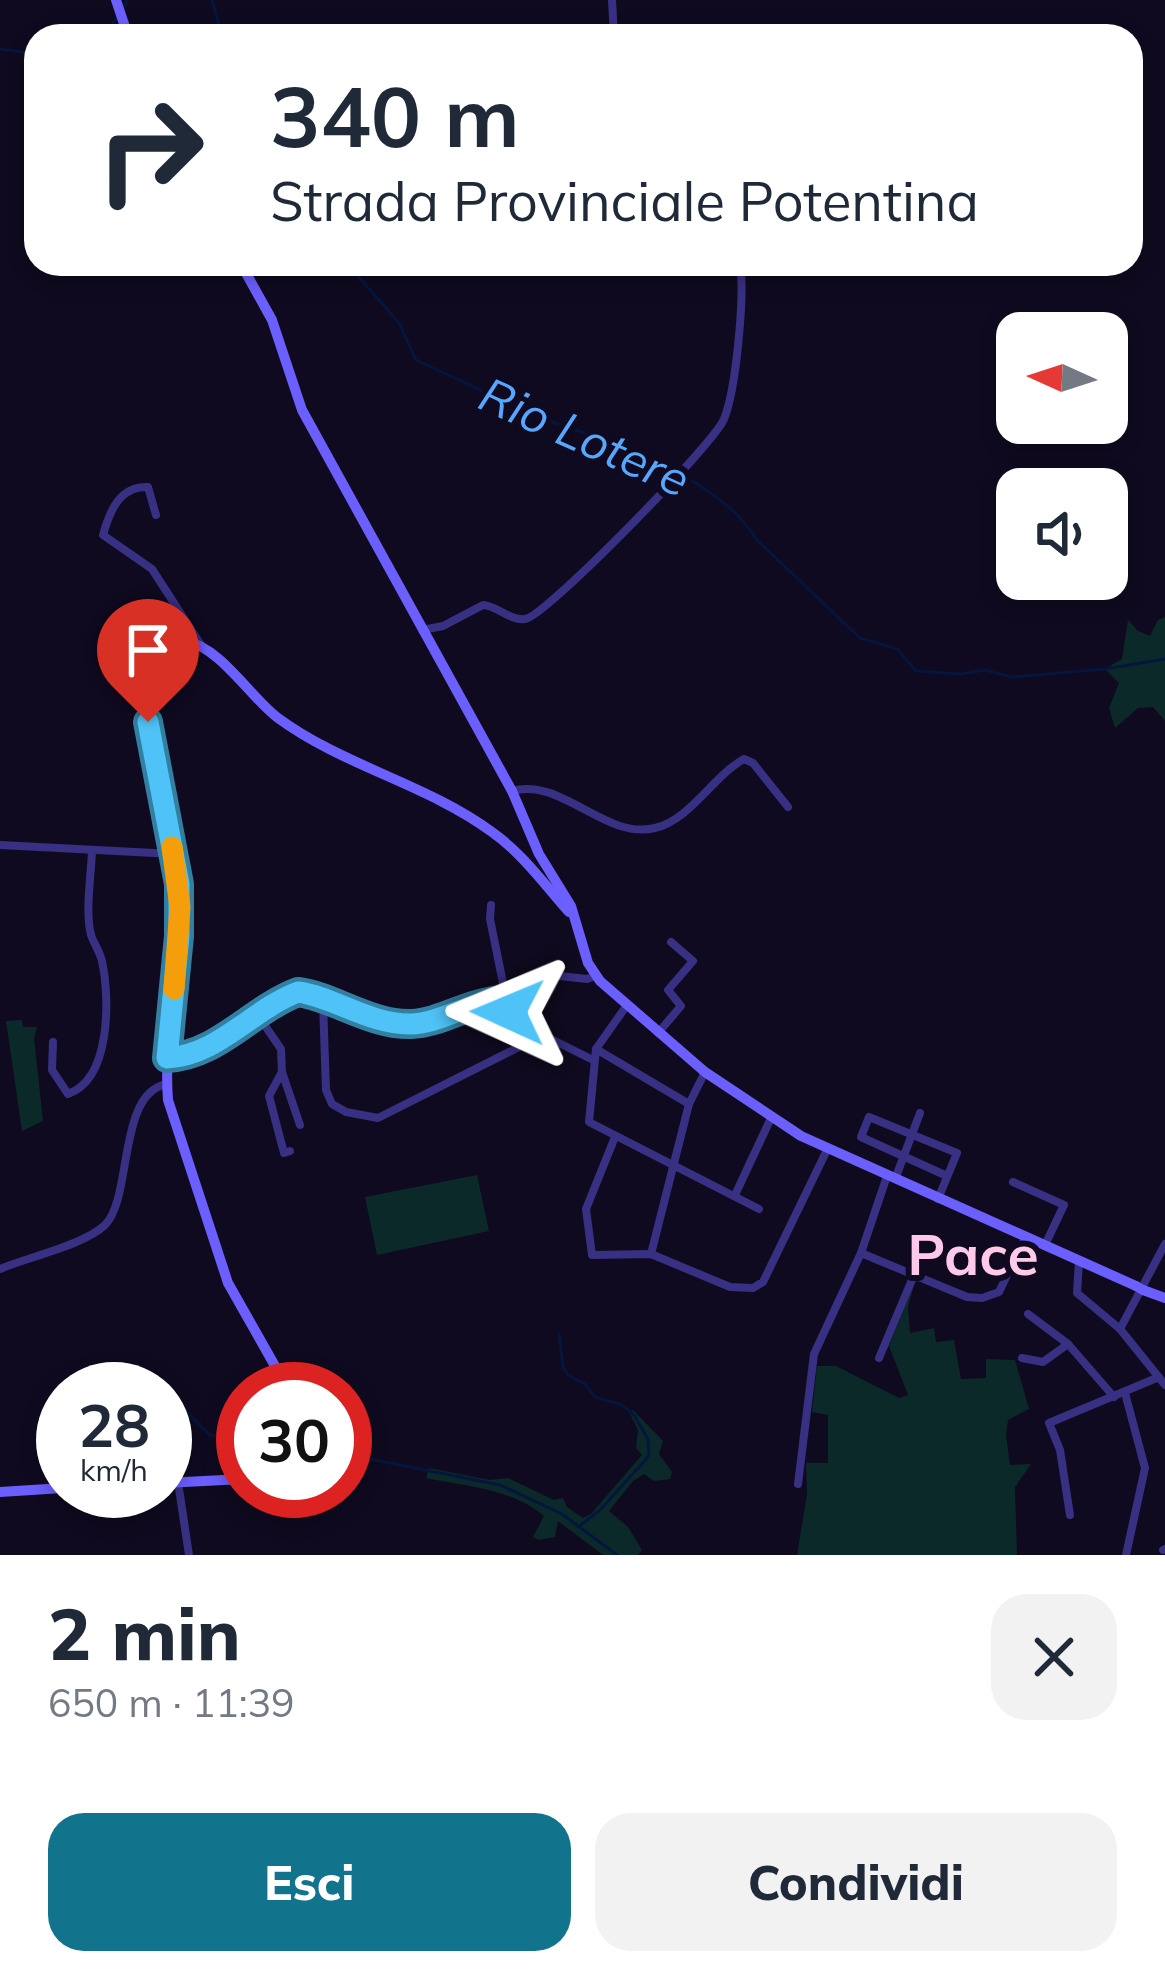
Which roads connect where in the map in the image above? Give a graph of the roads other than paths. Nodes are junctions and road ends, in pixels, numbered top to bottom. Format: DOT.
graph roads {
  1 [pos="248,276"];
  2 [pos="739,276"];
  3 [pos="156,514"];
  4 [pos="422,629"];
  5 [pos="202,646"];
  6 [pos="512,791"];
  7 [pos="788,807"];
  8 [pos="0,845"];
  9 [pos="92,851"];
  10 [pos="174,854"];
  11 [pos="490,905"];
  12 [pos="571,914"];
  13 [pos="671,943"];
  14 [pos="596,976"];
  15 [pos="506,993"];
  16 [pos="495,1001"];
  17 [pos="323,1002"];
  18 [pos="626,1004"];
  19 [pos="257,1014"];
  20 [pos="658,1033"];
  21 [pos="543,1035"];
  22 [pos="53,1042"];
  23 [pos="596,1049"];
  24 [pos="167,1058"];
  25 [pos="593,1060"];
  26 [pos="281,1072"];
  27 [pos="704,1072"];
  28 [pos="166,1084"];
  29 [pos="689,1104"];
  30 [pos="920,1113"];
  31 [pos="771,1118"];
  32 [pos="300,1125"];
  33 [pos="913,1135"];
  34 [pos="615,1137"];
  35 [pos="827,1150"];
  36 [pos="290,1151"];
  37 [pos="904,1157"];
  38 [pos="673,1163"];
  39 [pos="892,1175"];
  40 [pos="947,1176"];
  41 [pos="1012,1182"];
  42 [pos="735,1196"];
  43 [pos="938,1199"];
  44 [pos="759,1209"];
  45 [pos="1024,1238"];
  46 [pos="1165,1244"];
  47 [pos="1045,1246"];
  48 [pos="861,1253"];
  49 [pos="651,1254"];
  50 [pos="1079,1261"];
  51 [pos="0,1269"];
  52 [pos="914,1275"];
  53 [pos="1165,1298"];
  54 [pos="1028,1314"];
  55 [pos="1120,1329"];
  56 [pos="1068,1344"];
  57 [pos="879,1358"];
  58 [pos="1022,1358"];
  59 [pos="273,1362"];
  60 [pos="1162,1381"];
  61 [pos="1120,1395"];
  62 [pos="798,1484"];
  63 [pos="36,1490"];
  64 [pos="0,1492"];
  65 [pos="1070,1515"];
  66 [pos="180,1518"];
  67 [pos="189,1555"];
  68 [pos="1126,1555"];
  1 -- 4 [label="main road"];
  2 -- 4 [label="street"];
  3 -- 5 [label="street"];
  4 -- 6 [label="main road"];
  5 -- 10 [label="main road"];
  5 -- 12 [label="main road"];
  6 -- 7 [label="street"];
  6 -- 12 [label="main road"];
  8 -- 9 [label="street"];
  9 -- 10 [label="street"];
  9 -- 22 [label="street"];
  10 -- 24 [label="main road"];
  11 -- 15 [label="street"];
  12 -- 14 [label="main road"];
  13 -- 20 [label="street"];
  14 -- 15 [label="street"];
  14 -- 18 [label="main road"];
  15 -- 16 [label="street"];
  16 -- 17 [label="street"];
  16 -- 21 [label="street"];
  17 -- 19 [label="street"];
  17 -- 21 [label="street"];
  18 -- 20 [label="main road"];
  18 -- 23 [label="street"];
  19 -- 24 [label="street"];
  19 -- 26 [label="street"];
  20 -- 27 [label="main road"];
  21 -- 25 [label="street"];
  23 -- 25 [label="street"];
  23 -- 29 [label="street"];
  24 -- 28 [label="main road"];
  25 -- 34 [label="street"];
  26 -- 32 [label="street"];
  26 -- 36 [label="street"];
  27 -- 29 [label="street"];
  27 -- 31 [label="main road"];
  28 -- 51 [label="street"];
  28 -- 59 [label="main road"];
  29 -- 38 [label="street"];
  30 -- 33 [label="street"];
  31 -- 35 [label="main road"];
  31 -- 42 [label="street"];
  33 -- 37 [label="street"];
  33 -- 37 [label="street"];
  33 -- 40 [label="street"];
  34 -- 38 [label="street"];
  34 -- 49 [label="street"];
  35 -- 39 [label="main road"];
  35 -- 49 [label="street"];
  37 -- 39 [label="street"];
  37 -- 40 [label="street"];
  38 -- 42 [label="street"];
  38 -- 49 [label="street"];
  39 -- 43 [label="main road"];
  39 -- 48 [label="street"];
  40 -- 43 [label="street"];
  41 -- 47 [label="street"];
  42 -- 44 [label="street"];
  43 -- 45 [label="main road"];
  45 -- 47 [label="main road"];
  45 -- 52 [label="street"];
  46 -- 55 [label="street"];
  47 -- 50 [label="main road"];
  48 -- 52 [label="street"];
  48 -- 62 [label="street"];
  50 -- 53 [label="main road"];
  50 -- 55 [label="street"];
  52 -- 57 [label="street"];
  54 -- 56 [label="street"];
  55 -- 60 [label="street"];
  56 -- 58 [label="street"];
  56 -- 61 [label="street"];
  60 -- 61 [label="street"];
  61 -- 65 [label="street"];
  61 -- 68 [label="street"];
  63 -- 64 [label="main road"];
  66 -- 67 [label="street"];
}
